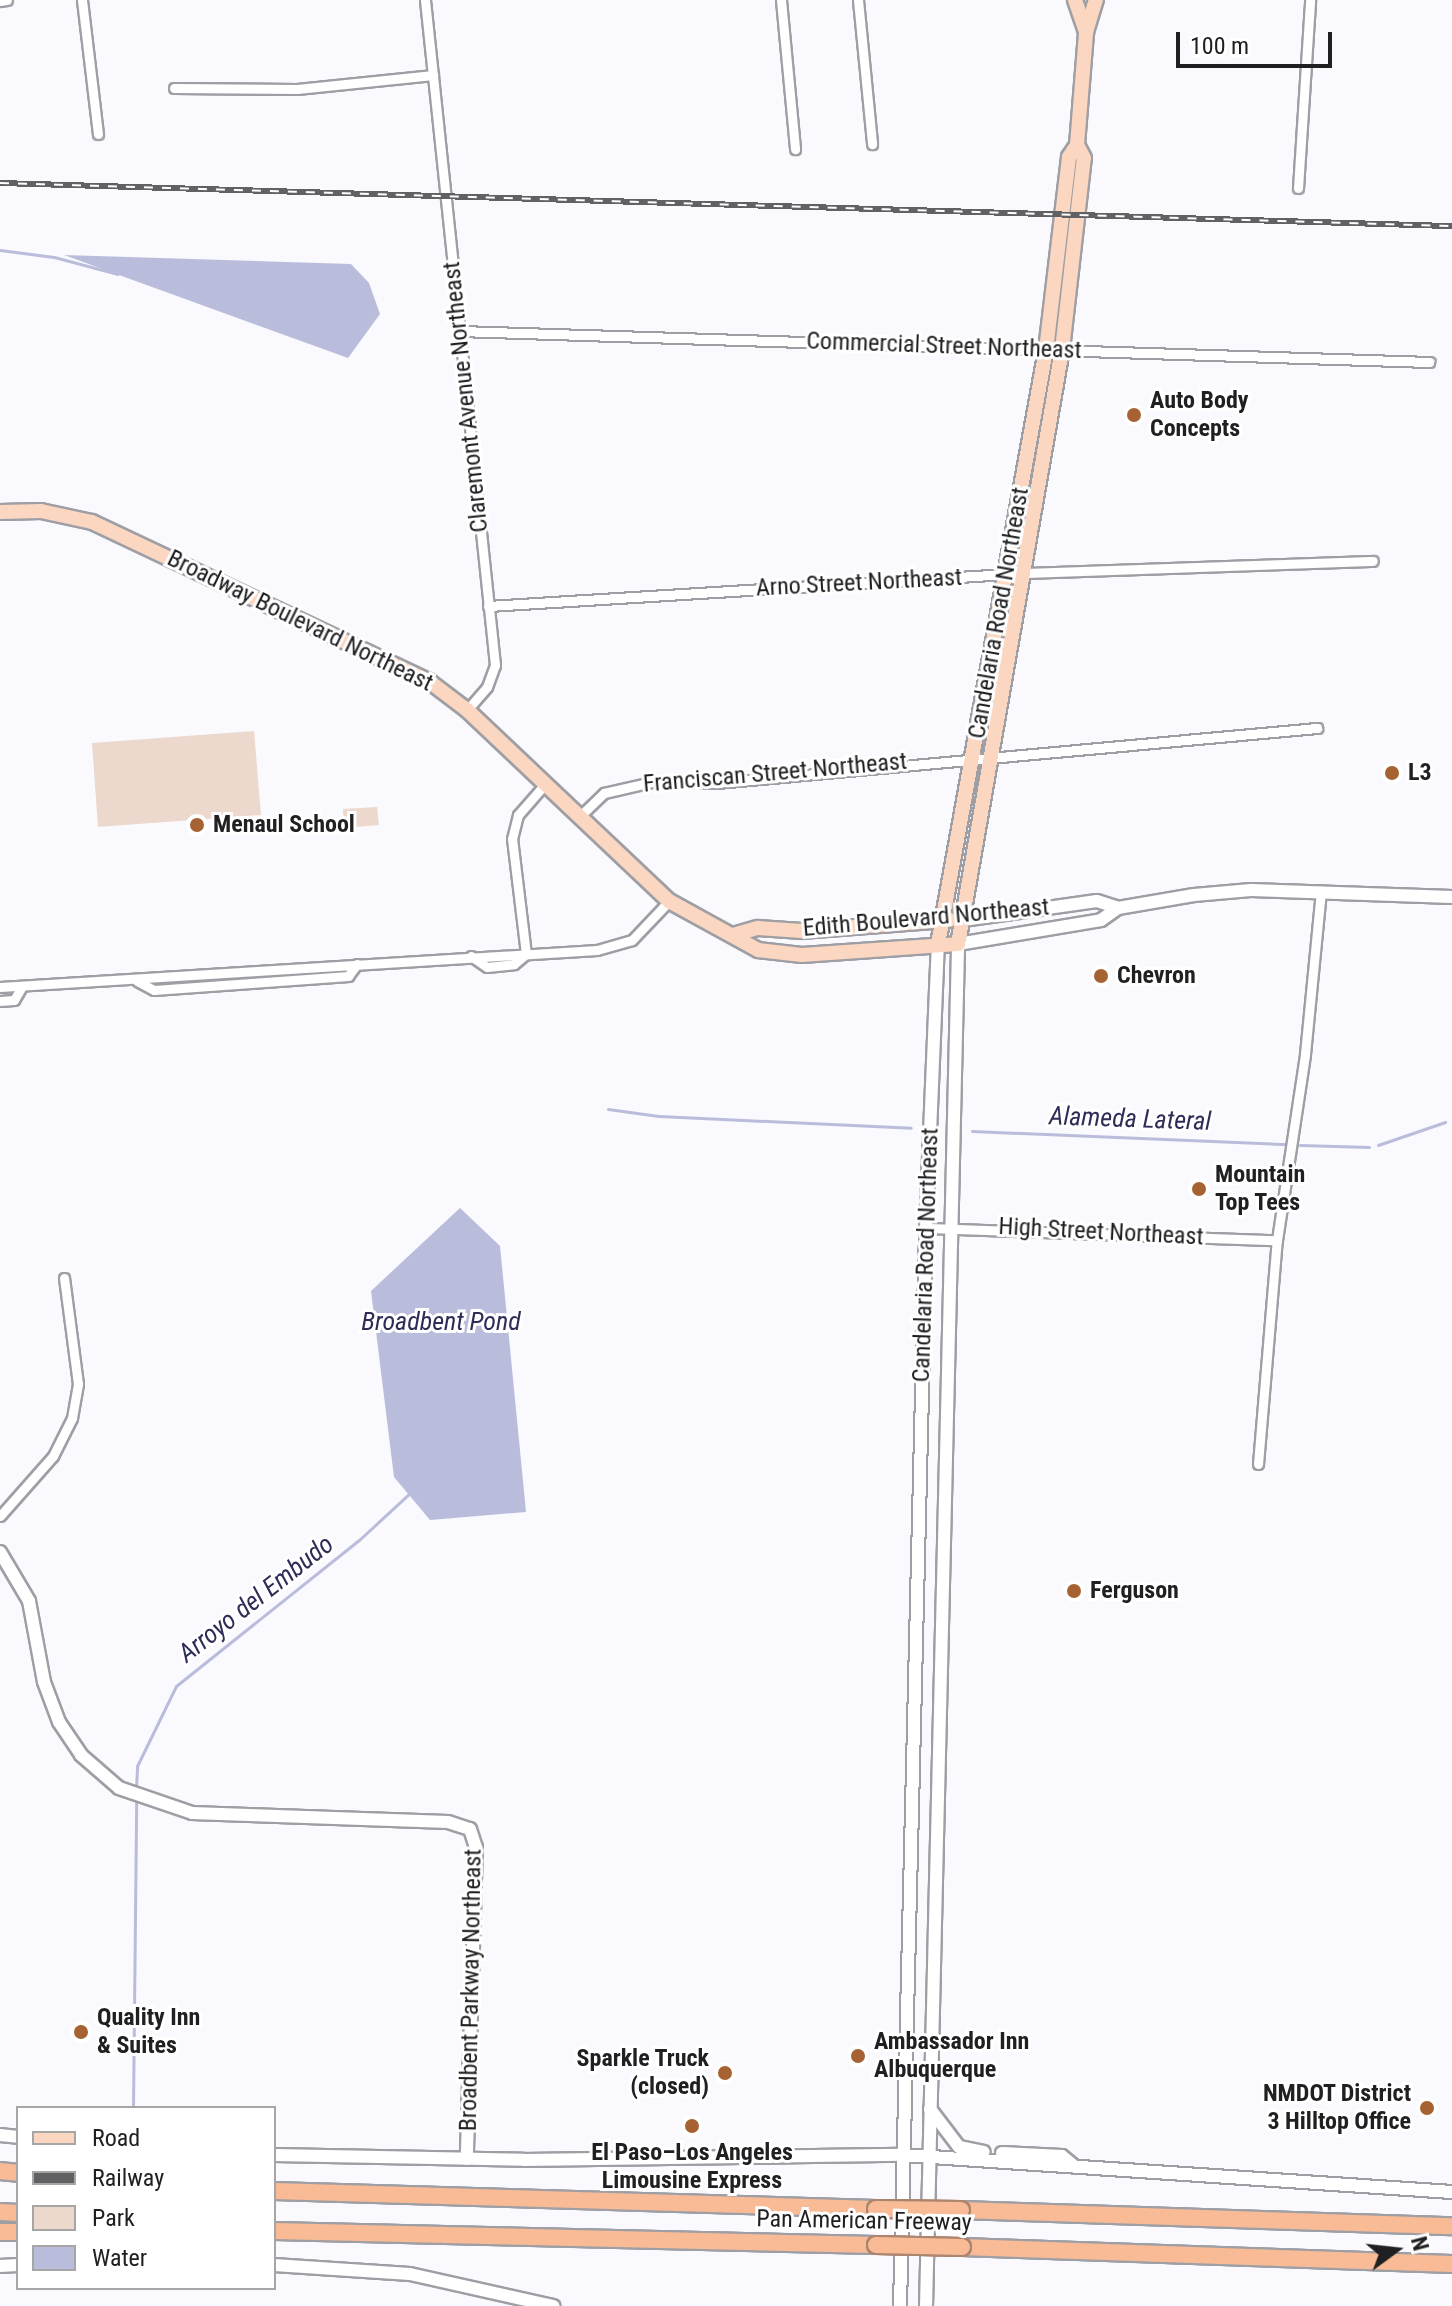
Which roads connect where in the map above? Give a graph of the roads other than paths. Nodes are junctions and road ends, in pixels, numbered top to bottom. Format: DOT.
graph roads {
  1 [pos="7,0"];
  2 [pos="82,0"];
  3 [pos="425,0"];
  4 [pos="781,0"];
  5 [pos="858,0"];
  6 [pos="1075,0"];
  7 [pos="1096,0"];
  8 [pos="1310,0"];
  9 [pos="0,1"];
  10 [pos="1086,32"];
  11 [pos="433,75"];
  12 [pos="174,88"];
  13 [pos="98,134"];
  14 [pos="872,144"];
  15 [pos="1077,145"];
  16 [pos="795,149"];
  17 [pos="1298,188"];
  18 [pos="459,331"];
  19 [pos="1046,350"];
  20 [pos="1062,350"];
  21 [pos="1430,362"];
  22 [pos="0,512"];
  23 [pos="1373,561"];
  24 [pos="1023,573"];
  25 [pos="1006,575"];
  26 [pos="488,606"];
  27 [pos="467,710"];
  28 [pos="1317,728"];
  29 [pos="990,754"];
  30 [pos="973,756"];
  31 [pos="545,784"];
  32 [pos="579,817"];
  33 [pos="1321,891"];
  34 [pos="1452,897"];
  35 [pos="669,901"];
  36 [pos="1118,908"];
  37 [pos="963,920"];
  38 [pos="941,921"];
  39 [pos="733,935"];
  40 [pos="938,944"];
  41 [pos="958,944"];
  42 [pos="526,954"];
  43 [pos="0,987"];
  44 [pos="21,988"];
  45 [pos="0,1001"];
  46 [pos="952,1225"];
  47 [pos="926,1228"];
  48 [pos="1277,1240"];
  49 [pos="64,1278"];
  50 [pos="1258,1464"];
  51 [pos="0,1516"];
  52 [pos="0,1552"];
  53 [pos="930,2109"];
  54 [pos="276,2155"];
  55 [pos="902,2155"];
  56 [pos="929,2157"];
  57 [pos="467,2159"];
  58 [pos="1075,2167"];
  59 [pos="276,2191"];
  60 [pos="1452,2192"];
  61 [pos="1452,2226"];
  62 [pos="276,2233"];
  63 [pos="1452,2264"];
  64 [pos="276,2265"];
  65 [pos="553,2306"];
  66 [pos="900,2306"];
  67 [pos="926,2306"];
  1 -- 9 [label="street"];
  2 -- 13 [label="street"];
  3 -- 11 [label="street, Claremont Avenue Northeast"];
  4 -- 16 [label="street"];
  5 -- 14 [label="street"];
  6 -- 10 [label="main road"];
  7 -- 10 [label="main road"];
  8 -- 17 [label="street"];
  10 -- 15 [label="main road"];
  11 -- 12 [label="street"];
  11 -- 18 [label="street, Claremont Avenue Northeast"];
  15 -- 19 [label="main road, Candelaria Road Northeast"];
  15 -- 20 [label="main road, Candelaria Road Northeast"];
  18 -- 19 [label="street, Commercial Street Northeast"];
  18 -- 26 [label="street, Claremont Avenue Northeast"];
  19 -- 20 [label="street, Commercial Street Northeast"];
  19 -- 25 [label="main road, Candelaria Road Northeast"];
  20 -- 21 [label="street, Commercial Street Northeast"];
  20 -- 24 [label="main road, Candelaria Road Northeast"];
  22 -- 27 [label="main road, Broadway Boulevard Northeast"];
  23 -- 24 [label="street, Arno Street Northeast"];
  24 -- 25 [label="street, Arno Street Northeast"];
  24 -- 29 [label="main road, Candelaria Road Northeast"];
  25 -- 26 [label="street, Arno Street Northeast"];
  25 -- 30 [label="main road, Candelaria Road Northeast"];
  26 -- 27 [label="street, Claremont Avenue Northeast"];
  27 -- 31 [label="main road, Broadway Boulevard Northeast"];
  28 -- 29 [label="street, Franciscan Street Northeast"];
  29 -- 30 [label="street, Franciscan Street Northeast"];
  29 -- 37 [label="main road, Candelaria Road Northeast"];
  30 -- 32 [label="street, Franciscan Street Northeast"];
  30 -- 38 [label="main road, Candelaria Road Northeast"];
  31 -- 32 [label="main road, Broadway Boulevard Northeast"];
  31 -- 42 [label="street"];
  32 -- 35 [label="main road, Broadway Boulevard Northeast"];
  33 -- 34 [label="main road, Edith Boulevard Northeast"];
  33 -- 36 [label="main road, Edith Boulevard Northeast"];
  33 -- 48 [label="street"];
  35 -- 39 [label="main road, Edith Boulevard Northeast"];
  35 -- 42 [label="street"];
  36 -- 37 [label="main road, Edith Boulevard Northeast"];
  36 -- 41 [label="main road, Edith Boulevard Northeast"];
  37 -- 38 [label="main road, Edith Boulevard Northeast"];
  37 -- 41 [label="main road, Candelaria Road Northeast"];
  38 -- 39 [label="main road, Edith Boulevard Northeast"];
  38 -- 40 [label="main road, Candelaria Road Northeast"];
  39 -- 40 [label="main road, Edith Boulevard Northeast"];
  40 -- 41 [label="main road, Edith Boulevard Northeast"];
  40 -- 47 [label="main road, Candelaria Road Northeast"];
  41 -- 46 [label="main road, Candelaria Road Northeast"];
  42 -- 44 [label="street"];
  43 -- 44 [label="street"];
  44 -- 45 [label="street"];
  46 -- 47 [label="street, High Street Northeast"];
  46 -- 48 [label="street, High Street Northeast"];
  46 -- 53 [label="main road, Candelaria Road Northeast"];
  47 -- 55 [label="main road, Candelaria Road Northeast"];
  48 -- 50 [label="street"];
  49 -- 51 [label="street"];
  52 -- 57 [label="main road, Broadbent Parkway Northeast"];
  53 -- 56 [label="main road, Candelaria Road Northeast"];
  53 -- 58 [label="main road"];
  54 -- 57 [label="main road"];
  55 -- 56 [label="main road"];
  55 -- 57 [label="main road"];
  55 -- 66 [label="main road, Candelaria Road Northeast"];
  56 -- 58 [label="main road"];
  56 -- 67 [label="main road, Candelaria Road Northeast"];
  58 -- 60 [label="main road"];
  59 -- 61 [label="highway, Pan American Freeway, bridge"];
  62 -- 63 [label="highway, Pan American Freeway, bridge"];
  64 -- 65 [label="main road"];
}
